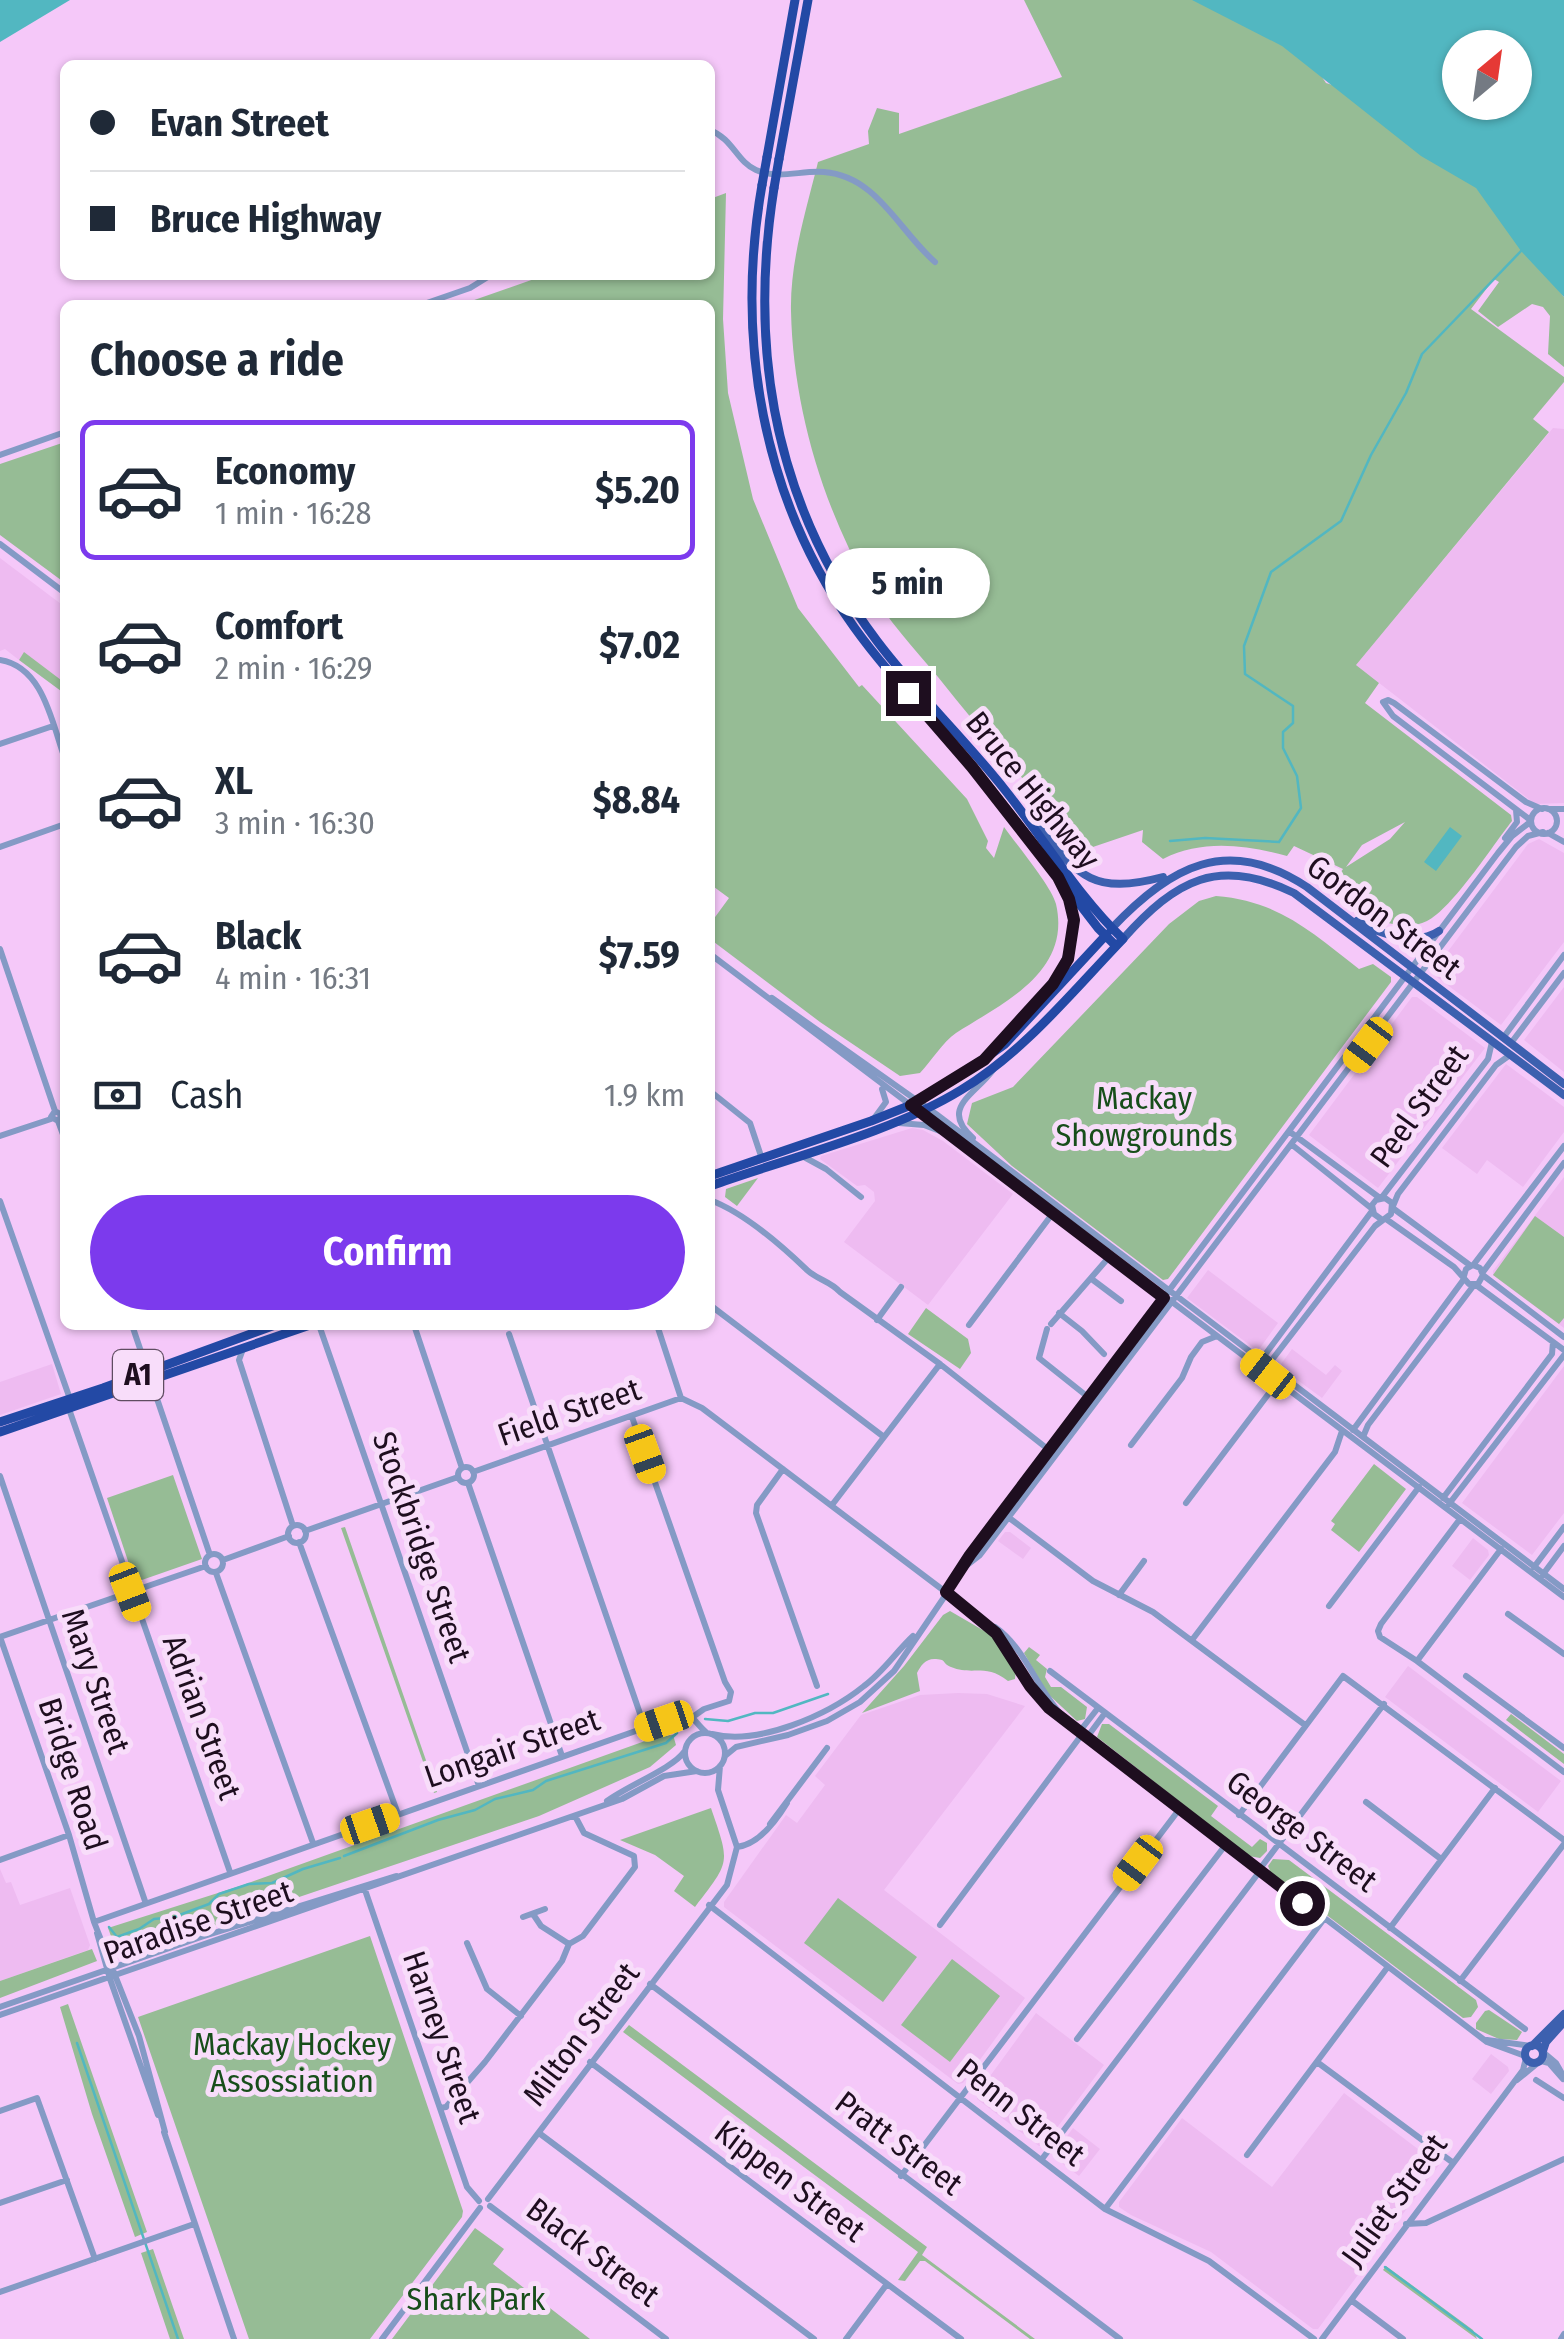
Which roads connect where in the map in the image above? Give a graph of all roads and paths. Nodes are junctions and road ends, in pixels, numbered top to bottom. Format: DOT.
graph roads {
  1 [pos="795,0"];
  2 [pos="808,0"];
  3 [pos="715,132"];
  4 [pos="935,262"];
  5 [pos="483,280"];
  6 [pos="436,300"];
  7 [pos="60,434"];
  8 [pos="0,455"];
  9 [pos="0,544"];
  10 [pos="60,590"];
  11 [pos="3,660"];
  12 [pos="53,726"];
  13 [pos="0,744"];
  14 [pos="60,745"];
  15 [pos="1006,792"];
  16 [pos="1516,809"];
  17 [pos="1545,809"];
  18 [pos="1564,809"];
  19 [pos="1529,822"];
  20 [pos="1562,823"];
  21 [pos="60,826"];
  22 [pos="1545,832"];
  23 [pos="1564,842"];
  24 [pos="0,846"];
  25 [pos="1492,861"];
  26 [pos="1182,872"];
  27 [pos="1058,877"];
  28 [pos="1328,903"];
  29 [pos="1109,932"];
  30 [pos="1439,932"];
  31 [pos="1120,942"];
  32 [pos="0,949"];
  33 [pos="1564,956"];
  34 [pos="715,958"];
  35 [pos="1411,968"];
  36 [pos="1564,973"];
  37 [pos="1420,976"];
  38 [pos="1404,978"];
  39 [pos="1414,985"];
  40 [pos="752,986"];
  41 [pos="1507,1040"];
  42 [pos="1492,1042"];
  43 [pos="1510,1055"];
  44 [pos="984,1060"];
  45 [pos="1520,1063"];
  46 [pos="997,1065"];
  47 [pos="872,1078"];
  48 [pos="1564,1084"];
  49 [pos="1462,1092"];
  50 [pos="715,1095"];
  51 [pos="1564,1096"];
  52 [pos="1470,1098"];
  53 [pos="919,1106"];
  54 [pos="58,1116"];
  55 [pos="871,1121"];
  56 [pos="890,1123"];
  57 [pos="1436,1128"];
  58 [pos="1290,1132"];
  59 [pos="1444,1134"];
  60 [pos="0,1136"];
  61 [pos="1298,1137"];
  62 [pos="956,1138"];
  63 [pos="1288,1142"];
  64 [pos="832,1143"];
  65 [pos="1564,1146"];
  66 [pos="793,1157"];
  67 [pos="762,1159"];
  68 [pos="1000,1163"];
  69 [pos="1564,1163"];
  70 [pos="826,1169"];
  71 [pos="715,1181"];
  72 [pos="715,1181"];
  73 [pos="861,1197"];
  74 [pos="1380,1198"];
  75 [pos="0,1202"];
  76 [pos="715,1202"];
  77 [pos="1393,1207"];
  78 [pos="1055,1210"];
  79 [pos="1372,1210"];
  80 [pos="1383,1219"];
  81 [pos="1110,1256"];
  82 [pos="1472,1266"];
  83 [pos="1483,1274"];
  84 [pos="1464,1277"];
  85 [pos="1092,1280"];
  86 [pos="1474,1285"];
  87 [pos="901,1287"];
  88 [pos="1170,1297"];
  89 [pos="1122,1301"];
  90 [pos="715,1310"];
  91 [pos="1059,1314"];
  92 [pos="877,1320"];
  93 [pos="969,1325"];
  94 [pos="1204,1326"];
  95 [pos="134,1330"];
  96 [pos="263,1330"];
  97 [pos="295,1330"];
  98 [pos="321,1330"];
  99 [pos="416,1330"];
  100 [pos="658,1330"];
  101 [pos="509,1334"];
  102 [pos="1217,1336"];
  103 [pos="1564,1338"];
  104 [pos="1202,1342"];
  105 [pos="1554,1342"];
  106 [pos="243,1348"];
  107 [pos="1272,1353"];
  108 [pos="1564,1353"];
  109 [pos="226,1354"];
  110 [pos="1104,1354"];
  111 [pos="940,1364"];
  112 [pos="242,1366"];
  113 [pos="1265,1367"];
  114 [pos="149,1376"];
  115 [pos="1280,1379"];
  116 [pos="1088,1396"];
  117 [pos="681,1398"];
  118 [pos="69,1404"];
  119 [pos="632,1416"];
  120 [pos="1360,1419"];
  121 [pos="0,1422"];
  122 [pos="1368,1425"];
  123 [pos="1342,1426"];
  124 [pos="0,1432"];
  125 [pos="1352,1433"];
  126 [pos="884,1437"];
  127 [pos="1363,1438"];
  128 [pos="1131,1445"];
  129 [pos="546,1446"];
  130 [pos="1052,1452"];
  131 [pos="1335,1452"];
  132 [pos="1385,1458"];
  133 [pos="462,1468"];
  134 [pos="783,1469"];
  135 [pos="474,1472"];
  136 [pos="0,1476"];
  137 [pos="458,1478"];
  138 [pos="468,1483"];
  139 [pos="1420,1485"];
  140 [pos="1454,1490"];
  141 [pos="1186,1503"];
  142 [pos="1444,1503"];
  143 [pos="380,1504"];
  144 [pos="832,1506"];
  145 [pos="1005,1515"];
  146 [pos="1462,1516"];
  147 [pos="293,1526"];
  148 [pos="1564,1527"];
  149 [pos="305,1530"];
  150 [pos="289,1536"];
  151 [pos="299,1542"];
  152 [pos="1564,1546"];
  153 [pos="1503,1547"];
  154 [pos="210,1555"];
  155 [pos="1543,1555"];
  156 [pos="223,1560"];
  157 [pos="1144,1561"];
  158 [pos="1552,1562"];
  159 [pos="206,1566"];
  160 [pos="1532,1569"];
  161 [pos="216,1572"];
  162 [pos="1542,1576"];
  163 [pos="1564,1589"];
  164 [pos="130,1592"];
  165 [pos="946,1592"];
  166 [pos="1119,1595"];
  167 [pos="1564,1597"];
  168 [pos="1329,1606"];
  169 [pos="1508,1614"];
  170 [pos="48,1620"];
  171 [pos="918,1632"];
  172 [pos="0,1637"];
  173 [pos="1192,1640"];
  174 [pos="1564,1654"];
  175 [pos="1417,1661"];
  176 [pos="1050,1671"];
  177 [pos="1466,1676"];
  178 [pos="817,1686"];
  179 [pos="1384,1704"];
  180 [pos="1102,1710"];
  181 [pos="691,1718"];
  182 [pos="1305,1725"];
  183 [pos="645,1728"];
  184 [pos="1084,1733"];
  185 [pos="710,1734"];
  186 [pos="689,1740"];
  187 [pos="826,1748"];
  188 [pos="1564,1748"];
  189 [pos="685,1750"];
  190 [pos="562,1756"];
  191 [pos="725,1756"];
  192 [pos="720,1766"];
  193 [pos="700,1772"];
  194 [pos="1564,1772"];
  195 [pos="479,1786"];
  196 [pos="1495,1788"];
  197 [pos="718,1790"];
  198 [pos="1366,1802"];
  199 [pos="602,1805"];
  200 [pos="1181,1807"];
  201 [pos="398,1814"];
  202 [pos="1239,1815"];
  203 [pos="575,1816"];
  204 [pos="69,1835"];
  205 [pos="1564,1842"];
  206 [pos="313,1843"];
  207 [pos="1227,1843"];
  208 [pos="1278,1845"];
  209 [pos="737,1847"];
  210 [pos="1441,1859"];
  211 [pos="0,1860"];
  212 [pos="1259,1871"];
  213 [pos="230,1872"];
  214 [pos="365,1888"];
  215 [pos="146,1901"];
  216 [pos="712,1901"];
  217 [pos="545,1908"];
  218 [pos="533,1914"];
  219 [pos="522,1916"];
  220 [pos="1324,1919"];
  221 [pos="95,1924"];
  222 [pos="940,1925"];
  223 [pos="1390,1928"];
  224 [pos="467,1943"];
  225 [pos="569,1944"];
  226 [pos="1388,1968"];
  227 [pos="112,1973"];
  228 [pos="1460,1981"];
  229 [pos="650,1984"];
  230 [pos="0,2007"];
  231 [pos="1564,2014"];
  232 [pos="0,2015"];
  233 [pos="521,2016"];
  234 [pos="1564,2022"];
  235 [pos="1525,2029"];
  236 [pos="1077,2038"];
  237 [pos="1481,2038"];
  238 [pos="1531,2046"];
  239 [pos="1541,2056"];
  240 [pos="1526,2057"];
  241 [pos="590,2062"];
  242 [pos="1317,2062"];
  243 [pos="1564,2078"];
  244 [pos="1536,2080"];
  245 [pos="1505,2091"];
  246 [pos="961,2097"];
  247 [pos="1564,2098"];
  248 [pos="440,2108"];
  249 [pos="0,2110"];
  250 [pos="538,2133"];
  251 [pos="1247,2155"];
  252 [pos="1042,2159"];
  253 [pos="1564,2159"];
  254 [pos="1452,2162"];
  255 [pos="901,2176"];
  256 [pos="67,2180"];
  257 [pos="489,2203"];
  258 [pos="0,2204"];
  259 [pos="480,2204"];
  260 [pos="1105,2209"];
  261 [pos="1416,2211"];
  262 [pos="1433,2220"];
  263 [pos="194,2224"];
  264 [pos="1406,2224"];
  265 [pos="95,2259"];
  266 [pos="887,2284"];
  267 [pos="0,2292"];
  268 [pos="1351,2300"];
  269 [pos="234,2339"];
  270 [pos="382,2339"];
  271 [pos="666,2339"];
  272 [pos="814,2339"];
  273 [pos="846,2339"];
  274 [pos="961,2339"];
  275 [pos="1120,2339"];
  276 [pos="1314,2339"];
  277 [pos="1322,2339"];
  278 [pos="1402,2339"];
  1 -- 27 [label="highway, Bruce Highway, bridge"];
  2 -- 15 [label="highway, Bruce Highway, bridge"];
  3 -- 4 [label="street"];
  5 -- 6 [label="street"];
  7 -- 8 [label="street"];
  9 -- 10 [label="street"];
  11 -- 12 [label="street"];
  12 -- 13 [label="street"];
  12 -- 14 [label="street"];
  15 -- 26 [label="main road"];
  15 -- 29 [label="highway, Bruce Highway"];
  16 -- 17 [label="street"];
  16 -- 19 [label="street"];
  16 -- 25 [label="street"];
  17 -- 18 [label="street"];
  17 -- 19 [label="street"];
  17 -- 20 [label="street"];
  19 -- 22 [label="street"];
  19 -- 25 [label="street"];
  20 -- 22 [label="street"];
  21 -- 24 [label="street"];
  22 -- 23 [label="street"];
  22 -- 37 [label="street"];
  25 -- 30 [label="street"];
  26 -- 28 [label="main road, Gordon Street"];
  26 -- 29 [label="main road, Gordon Street"];
  27 -- 29 [label="highway, Bruce Highway"];
  27 -- 44 [label="highway"];
  28 -- 30 [label="main road"];
  28 -- 35 [label="main road, Gordon Street"];
  29 -- 31 [label="highway, Bruce Highway"];
  29 -- 44 [label="highway"];
  30 -- 35 [label="street"];
  31 -- 38 [label="main road, Gordon Street"];
  31 -- 46 [label="highway"];
  32 -- 54 [label="street"];
  33 -- 41 [label="street, Peel Street"];
  34 -- 40 [label="street"];
  35 -- 37 [label="main road, Gordon Street"];
  35 -- 38 [label="street"];
  36 -- 41 [label="street, Peel Street"];
  37 -- 39 [label="street"];
  37 -- 41 [label="main road, Gordon Street"];
  38 -- 39 [label="main road, Gordon Street"];
  38 -- 58 [label="street"];
  39 -- 42 [label="main road, Gordon Street"];
  39 -- 61 [label="street"];
  40 -- 47 [label="street"];
  40 -- 53 [label="street"];
  41 -- 45 [label="main road"];
  41 -- 48 [label="main road, Gordon Street"];
  42 -- 43 [label="main road, Gordon Street"];
  42 -- 49 [label="street, Peel Street"];
  43 -- 45 [label="main road, Gordon Street"];
  43 -- 52 [label="street, Peel Street"];
  44 -- 53 [label="highway"];
  45 -- 51 [label="main road, Gordon Street"];
  46 -- 53 [label="highway"];
  46 -- 68 [label="street"];
  47 -- 53 [label="street"];
  47 -- 55 [label="street"];
  49 -- 52 [label="street"];
  49 -- 57 [label="street, Peel Street"];
  50 -- 67 [label="street"];
  52 -- 59 [label="street, Peel Street"];
  53 -- 55 [label="highway"];
  53 -- 56 [label="highway"];
  53 -- 62 [label="street"];
  53 -- 68 [label="street"];
  54 -- 60 [label="street"];
  55 -- 67 [label="highway"];
  56 -- 62 [label="street"];
  56 -- 64 [label="highway"];
  57 -- 59 [label="street"];
  57 -- 74 [label="street, Peel Street"];
  58 -- 61 [label="street"];
  58 -- 63 [label="street"];
  59 -- 77 [label="street, Peel Street"];
  61 -- 63 [label="street"];
  61 -- 74 [label="street"];
  62 -- 78 [label="street"];
  63 -- 79 [label="street"];
  63 -- 88 [label="street"];
  64 -- 66 [label="highway"];
  64 -- 70 [label="street"];
  65 -- 82 [label="street"];
  66 -- 70 [label="street"];
  66 -- 72 [label="highway"];
  67 -- 71 [label="highway"];
  68 -- 78 [label="street"];
  69 -- 83 [label="street"];
  70 -- 73 [label="street"];
  74 -- 77 [label="street"];
  74 -- 79 [label="street, Peel Street"];
  75 -- 118 [label="street, Adrian Street"];
  76 -- 92 [label="street"];
  77 -- 80 [label="street, Peel Street"];
  77 -- 82 [label="street"];
  78 -- 81 [label="street"];
  78 -- 88 [label="street"];
  78 -- 93 [label="street"];
  79 -- 80 [label="street"];
  79 -- 107 [label="street, Peel Street"];
  80 -- 84 [label="street"];
  80 -- 107 [label="street, Peel Street"];
  81 -- 85 [label="street"];
  81 -- 88 [label="street"];
  82 -- 83 [label="street"];
  82 -- 84 [label="street"];
  83 -- 86 [label="street"];
  83 -- 103 [label="street"];
  84 -- 86 [label="street"];
  84 -- 120 [label="street"];
  85 -- 89 [label="street"];
  85 -- 91 [label="street"];
  86 -- 105 [label="street"];
  86 -- 122 [label="street"];
  87 -- 92 [label="street"];
  88 -- 94 [label="street"];
  88 -- 113 [label="street"];
  88 -- 116 [label="street"];
  88 -- 130 [label="street"];
  90 -- 126 [label="street"];
  91 -- 110 [label="street"];
  91 -- 116 [label="street"];
  92 -- 111 [label="street"];
  94 -- 102 [label="street"];
  94 -- 104 [label="street"];
  95 -- 114 [label="street"];
  96 -- 114 [label="highway, A1"];
  97 -- 106 [label="highway, A1"];
  98 -- 143 [label="street, Stockbridge Street"];
  99 -- 133 [label="street"];
  100 -- 117 [label="street"];
  101 -- 129 [label="street"];
  102 -- 104 [label="street"];
  102 -- 113 [label="street"];
  104 -- 128 [label="street"];
  105 -- 108 [label="street"];
  105 -- 140 [label="street"];
  106 -- 109 [label="highway, A1"];
  106 -- 112 [label="street"];
  107 -- 113 [label="street, Peel Street"];
  108 -- 140 [label="street"];
  109 -- 112 [label="street"];
  109 -- 114 [label="highway, A1"];
  111 -- 126 [label="street"];
  111 -- 130 [label="street"];
  112 -- 147 [label="street"];
  113 -- 115 [label="street"];
  114 -- 118 [label="highway, A1"];
  114 -- 154 [label="street"];
  115 -- 123 [label="street"];
  115 -- 141 [label="street"];
  116 -- 130 [label="street"];
  117 -- 119 [label="street, Field Street"];
  117 -- 134 [label="street"];
  118 -- 121 [label="highway, A1"];
  118 -- 124 [label="highway, A1"];
  118 -- 164 [label="street, Adrian Street"];
  119 -- 129 [label="street, Field Street"];
  119 -- 181 [label="street, Longair Street"];
  120 -- 122 [label="street"];
  120 -- 125 [label="street"];
  122 -- 127 [label="street"];
  123 -- 125 [label="street"];
  123 -- 131 [label="street"];
  125 -- 127 [label="street"];
  125 -- 131 [label="street"];
  125 -- 132 [label="street"];
  126 -- 144 [label="street"];
  127 -- 132 [label="street"];
  129 -- 135 [label="street, Field Street"];
  129 -- 183 [label="street"];
  130 -- 145 [label="street"];
  131 -- 173 [label="street"];
  132 -- 139 [label="street"];
  133 -- 135 [label="street"];
  133 -- 137 [label="street"];
  134 -- 144 [label="street"];
  134 -- 178 [label="street"];
  135 -- 138 [label="street"];
  136 -- 170 [label="street, Mary Street"];
  137 -- 138 [label="street"];
  137 -- 143 [label="street"];
  138 -- 190 [label="street"];
  139 -- 142 [label="street"];
  139 -- 168 [label="street"];
  140 -- 142 [label="street"];
  142 -- 146 [label="street"];
  143 -- 149 [label="street"];
  143 -- 195 [label="street, Stockbridge Street"];
  144 -- 165 [label="street"];
  145 -- 165 [label="street"];
  145 -- 166 [label="street"];
  146 -- 153 [label="street"];
  146 -- 175 [label="street"];
  147 -- 149 [label="street"];
  147 -- 150 [label="street"];
  148 -- 155 [label="street"];
  149 -- 151 [label="street"];
  150 -- 151 [label="street"];
  150 -- 156 [label="street"];
  151 -- 201 [label="street"];
  152 -- 158 [label="street"];
  153 -- 160 [label="street"];
  153 -- 175 [label="street"];
  154 -- 156 [label="street"];
  154 -- 159 [label="street"];
  155 -- 158 [label="street"];
  155 -- 160 [label="street"];
  156 -- 161 [label="street"];
  157 -- 166 [label="street"];
  158 -- 162 [label="street"];
  159 -- 161 [label="street"];
  159 -- 164 [label="street"];
  160 -- 162 [label="street"];
  161 -- 206 [label="street"];
  162 -- 163 [label="street"];
  162 -- 167 [label="street"];
  164 -- 170 [label="street"];
  164 -- 213 [label="street, Adrian Street"];
  165 -- 171 [label="street"];
  165 -- 184 [label="street"];
  166 -- 173 [label="street"];
  169 -- 174 [label="street"];
  170 -- 172 [label="street"];
  170 -- 215 [label="street, Mary Street"];
  171 -- 185 [label="street"];
  171 -- 191 [label="street"];
  172 -- 204 [label="street, Bridge Road"];
  173 -- 182 [label="street"];
  175 -- 194 [label="street"];
  176 -- 180 [label="street, George Street"];
  177 -- 188 [label="street"];
  179 -- 182 [label="street"];
  179 -- 196 [label="street"];
  179 -- 208 [label="street"];
  180 -- 184 [label="street"];
  180 -- 202 [label="street, George Street"];
  181 -- 183 [label="street, Longair Street"];
  181 -- 185 [label="street"];
  181 -- 186 [label="street"];
  182 -- 202 [label="street"];
  183 -- 190 [label="street, Longair Street"];
  184 -- 200 [label="street"];
  184 -- 222 [label="street"];
  185 -- 186 [label="street"];
  185 -- 191 [label="street"];
  186 -- 189 [label="street"];
  187 -- 209 [label="street"];
  189 -- 193 [label="street"];
  189 -- 199 [label="street, Paradise Street"];
  190 -- 195 [label="street, Longair Street"];
  191 -- 192 [label="street"];
  192 -- 193 [label="street"];
  192 -- 197 [label="street"];
  193 -- 197 [label="street"];
  193 -- 199 [label="street, Paradise Street"];
  195 -- 201 [label="street, Longair Street"];
  196 -- 205 [label="street"];
  196 -- 210 [label="street"];
  197 -- 209 [label="street"];
  198 -- 210 [label="street"];
  199 -- 203 [label="street, Paradise Street"];
  200 -- 207 [label="street"];
  200 -- 246 [label="street"];
  201 -- 206 [label="street, Longair Street"];
  202 -- 208 [label="street, George Street"];
  203 -- 214 [label="street, Paradise Street"];
  203 -- 225 [label="street"];
  204 -- 211 [label="street"];
  204 -- 221 [label="street, Bridge Road"];
  205 -- 228 [label="street"];
  206 -- 213 [label="street, Longair Street"];
  207 -- 212 [label="street"];
  207 -- 236 [label="street"];
  208 -- 212 [label="street"];
  208 -- 223 [label="street, George Street"];
  209 -- 216 [label="street, Milton Street"];
  210 -- 223 [label="street"];
  212 -- 220 [label="street"];
  212 -- 252 [label="street"];
  213 -- 215 [label="street, Longair Street"];
  214 -- 227 [label="street, Paradise Street"];
  214 -- 248 [label="street, Harney Street"];
  215 -- 221 [label="street, Longair Street"];
  216 -- 229 [label="street, Milton Street"];
  216 -- 246 [label="street, Penn Street"];
  217 -- 218 [label="street"];
  218 -- 219 [label="street"];
  218 -- 225 [label="street"];
  220 -- 226 [label="street"];
  220 -- 260 [label="street"];
  221 -- 227 [label="street, Bridge Road"];
  223 -- 228 [label="street, George Street"];
  224 -- 233 [label="street"];
  225 -- 233 [label="street"];
  226 -- 237 [label="street"];
  226 -- 242 [label="street"];
  227 -- 230 [label="street, Paradise Street"];
  227 -- 232 [label="street, Paradise Street"];
  227 -- 263 [label="street, Bridge Road"];
  228 -- 235 [label="street, George Street"];
  229 -- 241 [label="street, Milton Street"];
  229 -- 255 [label="street, Pratt Street"];
  231 -- 238 [label="main road"];
  233 -- 248 [label="street"];
  234 -- 239 [label="main road, Juliet Street"];
  237 -- 238 [label="street"];
  237 -- 240 [label="street"];
  238 -- 239 [label="main road"];
  238 -- 240 [label="main road"];
  239 -- 240 [label="main road"];
  239 -- 243 [label="street"];
  239 -- 245 [label="street, Juliet Street"];
  240 -- 245 [label="street, Juliet Street"];
  241 -- 250 [label="street, Milton Street"];
  241 -- 266 [label="street, Kippen Street"];
  242 -- 251 [label="street"];
  242 -- 254 [label="street"];
  244 -- 247 [label="street"];
  245 -- 254 [label="street, Juliet Street"];
  246 -- 252 [label="street, Penn Street"];
  246 -- 255 [label="street"];
  248 -- 259 [label="street, Harney Street"];
  249 -- 256 [label="street"];
  250 -- 257 [label="street, Milton Street"];
  250 -- 272 [label="street"];
  252 -- 260 [label="street, Penn Street"];
  253 -- 262 [label="street"];
  254 -- 261 [label="street, Juliet Street"];
  255 -- 275 [label="street, Pratt Street"];
  256 -- 258 [label="street"];
  256 -- 265 [label="street"];
  257 -- 259 [label="street"];
  257 -- 271 [label="street, Black Street"];
  259 -- 270 [label="street"];
  260 -- 276 [label="street, Penn Street"];
  261 -- 262 [label="street"];
  261 -- 264 [label="street, Juliet Street"];
  262 -- 264 [label="street"];
  263 -- 265 [label="street"];
  263 -- 269 [label="street, Bridge Road"];
  264 -- 268 [label="street, Juliet Street"];
  265 -- 267 [label="street"];
  266 -- 273 [label="street"];
  266 -- 274 [label="street, Kippen Street"];
  268 -- 277 [label="street, Juliet Street"];
  268 -- 278 [label="street"];
}
